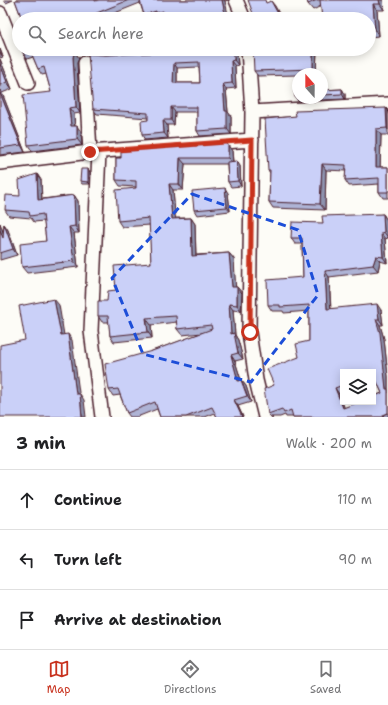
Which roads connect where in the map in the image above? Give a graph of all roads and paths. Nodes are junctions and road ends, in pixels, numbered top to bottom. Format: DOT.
graph roads {
  1 [pos="236,0"];
  2 [pos="241,12"];
  3 [pos="0,13"];
  4 [pos="12,43"];
  5 [pos="17,56"];
  6 [pos="248,56"];
  7 [pos="85,62"];
  8 [pos="28,83"];
  9 [pos="388,104"];
  10 [pos="252,112"];
  11 [pos="252,140"];
  12 [pos="94,152"];
  13 [pos="0,163"];
  14 [pos="102,417"];
  15 [pos="265,417"];
  1 -- 2 [label="street"];
  3 -- 4 [label="street"];
  5 -- 8 [label="street"];
  6 -- 10 [label="street"];
  7 -- 12 [label="street"];
  9 -- 10 [label="street"];
  10 -- 11 [label="street"];
  11 -- 12 [label="street"];
  11 -- 15 [label="street"];
  12 -- 13 [label="street"];
  12 -- 14 [label="street"];
}
